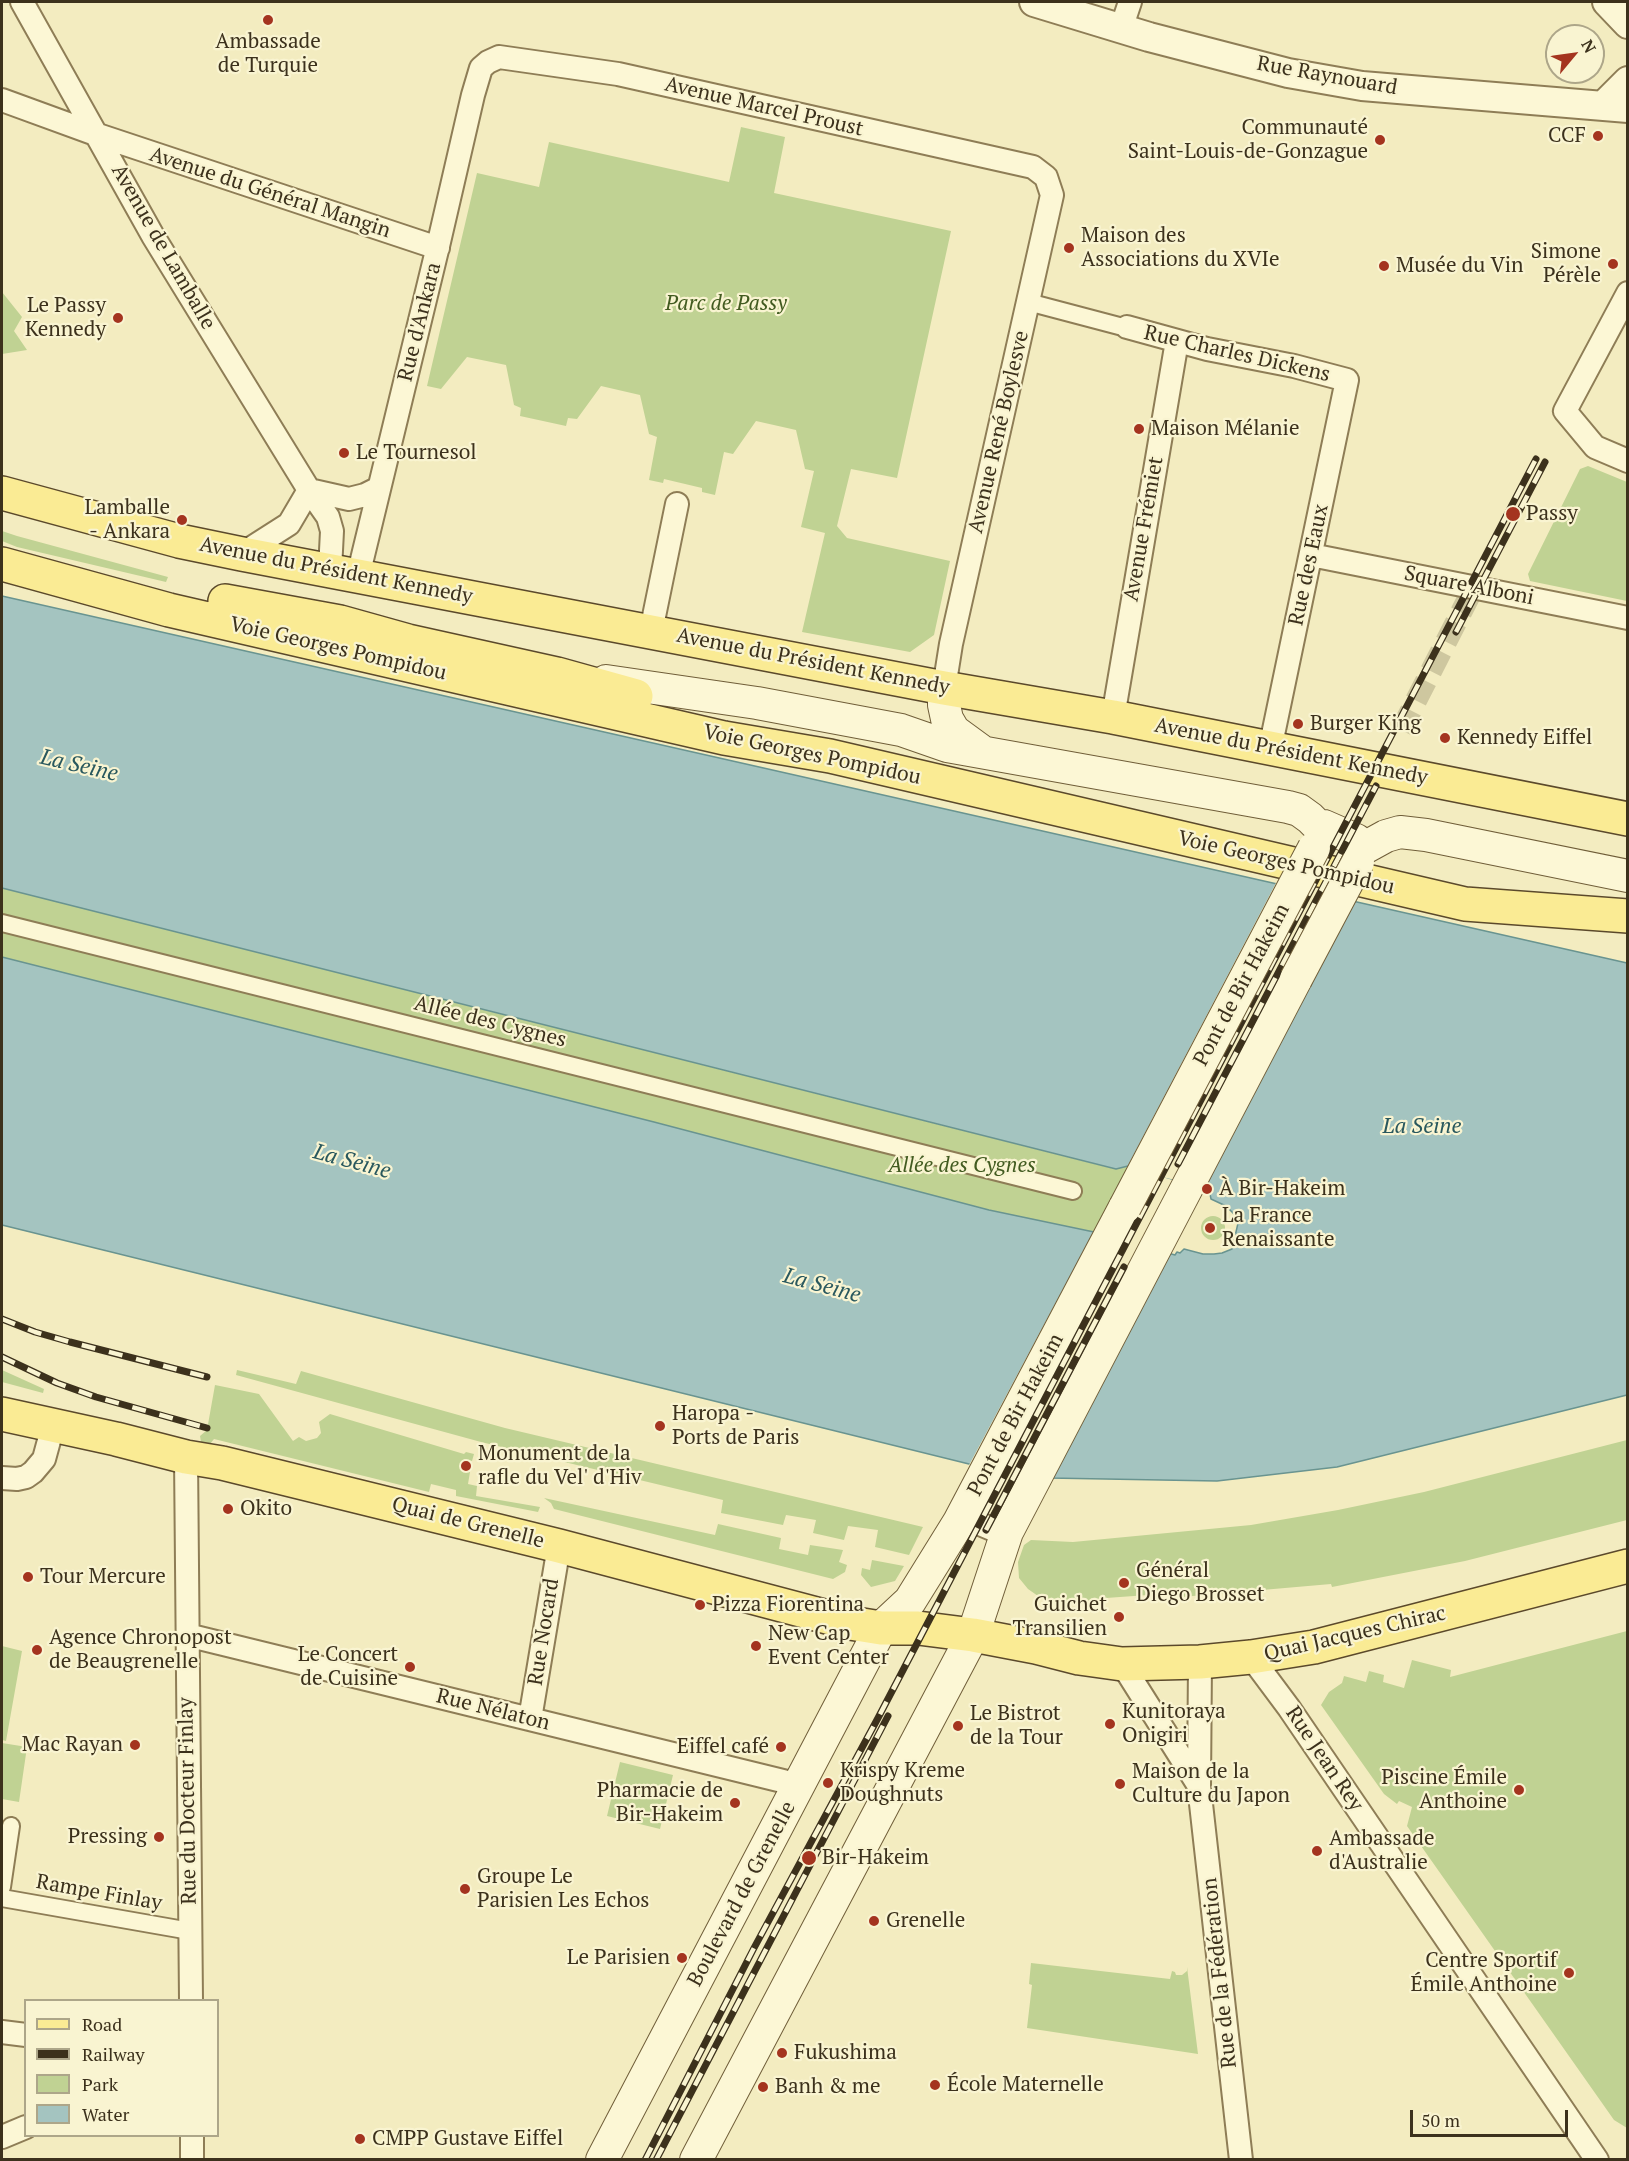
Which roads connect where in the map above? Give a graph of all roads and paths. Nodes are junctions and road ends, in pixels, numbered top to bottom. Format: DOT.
graph roads {
  1 [pos="22,2"];
  2 [pos="1034,2"];
  3 [pos="1131,2"];
  4 [pos="1607,2"];
  5 [pos="1628,24"];
  6 [pos="1121,29"];
  7 [pos="481,68"];
  8 [pos="1628,81"];
  9 [pos="2,100"];
  10 [pos="1615,107"];
  11 [pos="98,135"];
  12 [pos="1046,177"];
  13 [pos="438,248"];
  14 [pos="1628,292"];
  15 [pos="1028,302"];
  16 [pos="1123,326"];
  17 [pos="1177,341"];
  18 [pos="1347,380"];
  19 [pos="1628,461"];
  20 [pos="379,488"];
  21 [pos="309,490"];
  22 [pos="2,493"];
  23 [pos="677,504"];
  24 [pos="242,554"];
  25 [pos="1311,555"];
  26 [pos="2,564"];
  27 [pos="344,573"];
  28 [pos="53,577"];
  29 [pos="1628,618"];
  30 [pos="340,622"];
  31 [pos="651,631"];
  32 [pos="557,674"];
  33 [pos="944,688"];
  34 [pos="1113,717"];
  35 [pos="1270,749"];
  36 [pos="980,750"];
  37 [pos="830,756"];
  38 [pos="1628,819"];
  39 [pos="1316,837"];
  40 [pos="1362,855"];
  41 [pos="1628,876"];
  42 [pos="1628,916"];
  43 [pos="2,923"];
  44 [pos="1073,1191"];
  45 [pos="2,1414"];
  46 [pos="53,1426"];
  47 [pos="186,1457"];
  48 [pos="2,1478"];
  49 [pos="959,1522"];
  50 [pos="1011,1524"];
  51 [pos="559,1546"];
  52 [pos="1628,1566"];
  53 [pos="880,1628"];
  54 [pos="187,1635"];
  55 [pos="973,1635"];
  56 [pos="1251,1657"];
  57 [pos="1200,1662"];
  58 [pos="1122,1665"];
  59 [pos="530,1719"];
  60 [pos="799,1785"];
  61 [pos="1199,1786"];
  62 [pos="11,1826"];
  63 [pos="2,1887"];
  64 [pos="2,1898"];
  65 [pos="190,1931"];
  66 [pos="191,1999"];
  67 [pos="2,2032"];
  68 [pos="24,2035"];
  69 [pos="24,2128"];
  70 [pos="2,2137"];
  71 [pos="192,2137"];
  72 [pos="192,2160"];
  73 [pos="602,2160"];
  74 [pos="696,2160"];
  75 [pos="1241,2160"];
  76 [pos="1597,2160"];
  1 -- 11 [label="street, Avenue de Lamballe"];
  2 -- 6 [label="street, Rue Raynouard"];
  3 -- 6 [label="street"];
  4 -- 5 [label="street"];
  6 -- 10 [label="street, Rue Raynouard"];
  7 -- 12 [label="street, Avenue Marcel Proust"];
  7 -- 13 [label="street, Rue d'Ankara"];
  8 -- 10 [label="street"];
  9 -- 11 [label="street, Avenue du Général Mangin"];
  11 -- 13 [label="street, Avenue du Général Mangin"];
  11 -- 21 [label="street, Avenue de Lamballe"];
  12 -- 15 [label="street, Avenue René Boylesve"];
  13 -- 20 [label="street, Rue d'Ankara"];
  14 -- 19 [label="street"];
  15 -- 16 [label="street"];
  15 -- 33 [label="street, Avenue René Boylesve"];
  16 -- 17 [label="street, Rue Charles Dickens"];
  17 -- 18 [label="street, Rue Charles Dickens"];
  17 -- 34 [label="street, Avenue Frémiet"];
  18 -- 25 [label="street, Rue des Eaux"];
  20 -- 21 [label="street"];
  20 -- 27 [label="street, Rue d'Ankara"];
  21 -- 24 [label="street"];
  21 -- 27 [label="street, Avenue de Lamballe"];
  22 -- 24 [label="main road, Avenue du Président Kennedy"];
  23 -- 31 [label="street"];
  24 -- 27 [label="main road, Avenue du Président Kennedy"];
  25 -- 29 [label="street, Square Alboni"];
  25 -- 35 [label="street, Rue des Eaux"];
  26 -- 28 [label="main road, Voie Georges Pompidou"];
  27 -- 30 [label="main road"];
  27 -- 31 [label="main road, Avenue du Président Kennedy"];
  28 -- 30 [label="main road"];
  28 -- 37 [label="main road, Voie Georges Pompidou"];
  30 -- 32 [label="main road"];
  31 -- 33 [label="main road, Avenue du Président Kennedy"];
  32 -- 36 [label="main road"];
  32 -- 37 [label="main road"];
  33 -- 34 [label="main road, Avenue du Président Kennedy"];
  33 -- 36 [label="main road"];
  34 -- 35 [label="main road, Avenue du Président Kennedy"];
  35 -- 38 [label="main road, Avenue du Président Kennedy"];
  36 -- 39 [label="main road"];
  37 -- 42 [label="main road, Voie Georges Pompidou"];
  39 -- 40 [label="main road"];
  39 -- 49 [label="main road, Pont de Bir Hakeim, bridge"];
  40 -- 41 [label="main road"];
  40 -- 50 [label="main road, bridge"];
  43 -- 44 [label="street, Allée des Cygnes"];
  45 -- 46 [label="main road, Quai de Grenelle"];
  46 -- 47 [label="main road, Quai de Grenelle"];
  46 -- 48 [label="street"];
  47 -- 51 [label="main road, Quai de Grenelle"];
  47 -- 54 [label="street, Rue du Docteur Finlay"];
  49 -- 50 [label="street"];
  49 -- 53 [label="main road, Pont de Bir Hakeim"];
  50 -- 55 [label="main road"];
  51 -- 53 [label="main road, Quai de Grenelle"];
  51 -- 59 [label="street, Rue Nocard"];
  52 -- 56 [label="main road, Quai Jacques Chirac"];
  53 -- 55 [label="main road, Quai de Grenelle"];
  53 -- 60 [label="main road, Boulevard de Grenelle"];
  54 -- 59 [label="street, Rue Nélaton"];
  54 -- 65 [label="street, Rue du Docteur Finlay"];
  55 -- 58 [label="main road, Quai Jacques Chirac"];
  55 -- 74 [label="main road"];
  56 -- 57 [label="main road, Quai Jacques Chirac"];
  56 -- 76 [label="street, Rue Jean Rey"];
  57 -- 58 [label="main road, Quai Jacques Chirac"];
  57 -- 61 [label="street, Rue de la Fédération"];
  58 -- 61 [label="street, Rue de la Fédération"];
  59 -- 60 [label="street, Rue Nélaton"];
  60 -- 73 [label="main road, Boulevard de Grenelle"];
  61 -- 75 [label="street, Rue de la Fédération"];
  62 -- 63 [label="street"];
  64 -- 65 [label="street, Rampe Finlay"];
  65 -- 66 [label="street, Rue du Docteur Finlay"];
  67 -- 68 [label="street"];
  69 -- 70 [label="street"];
  71 -- 72 [label="street"];
}
